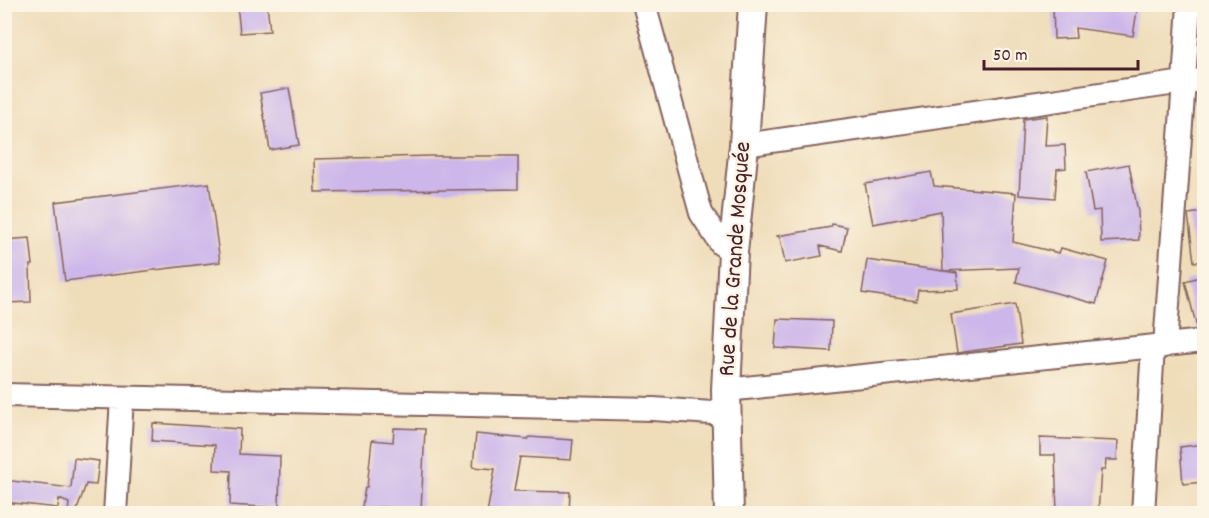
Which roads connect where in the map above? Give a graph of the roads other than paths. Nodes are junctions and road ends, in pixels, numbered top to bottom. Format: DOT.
graph roads {
  1 [pos="644,4"];
  2 [pos="753,4"];
  3 [pos="1189,4"];
  4 [pos="1194,81"];
  5 [pos="744,145"];
  6 [pos="733,252"];
  7 [pos="1204,341"];
  8 [pos="1159,347"];
  9 [pos="4,395"];
  10 [pos="122,398"];
  11 [pos="727,402"];
  12 [pos="115,513"];
  13 [pos="729,513"];
  14 [pos="1143,513"];
  1 -- 6 [label="street"];
  2 -- 5 [label="street, Rue de la Grande Mosquée"];
  3 -- 4 [label="street"];
  4 -- 5 [label="street"];
  4 -- 8 [label="street"];
  5 -- 6 [label="street, Rue de la Grande Mosquée"];
  6 -- 11 [label="street, Rue de la Grande Mosquée"];
  7 -- 8 [label="street"];
  8 -- 11 [label="street"];
  8 -- 14 [label="street"];
  9 -- 10 [label="street"];
  10 -- 11 [label="street"];
  10 -- 12 [label="street"];
  11 -- 13 [label="street, Rue de la Grande Mosquée"];
}
